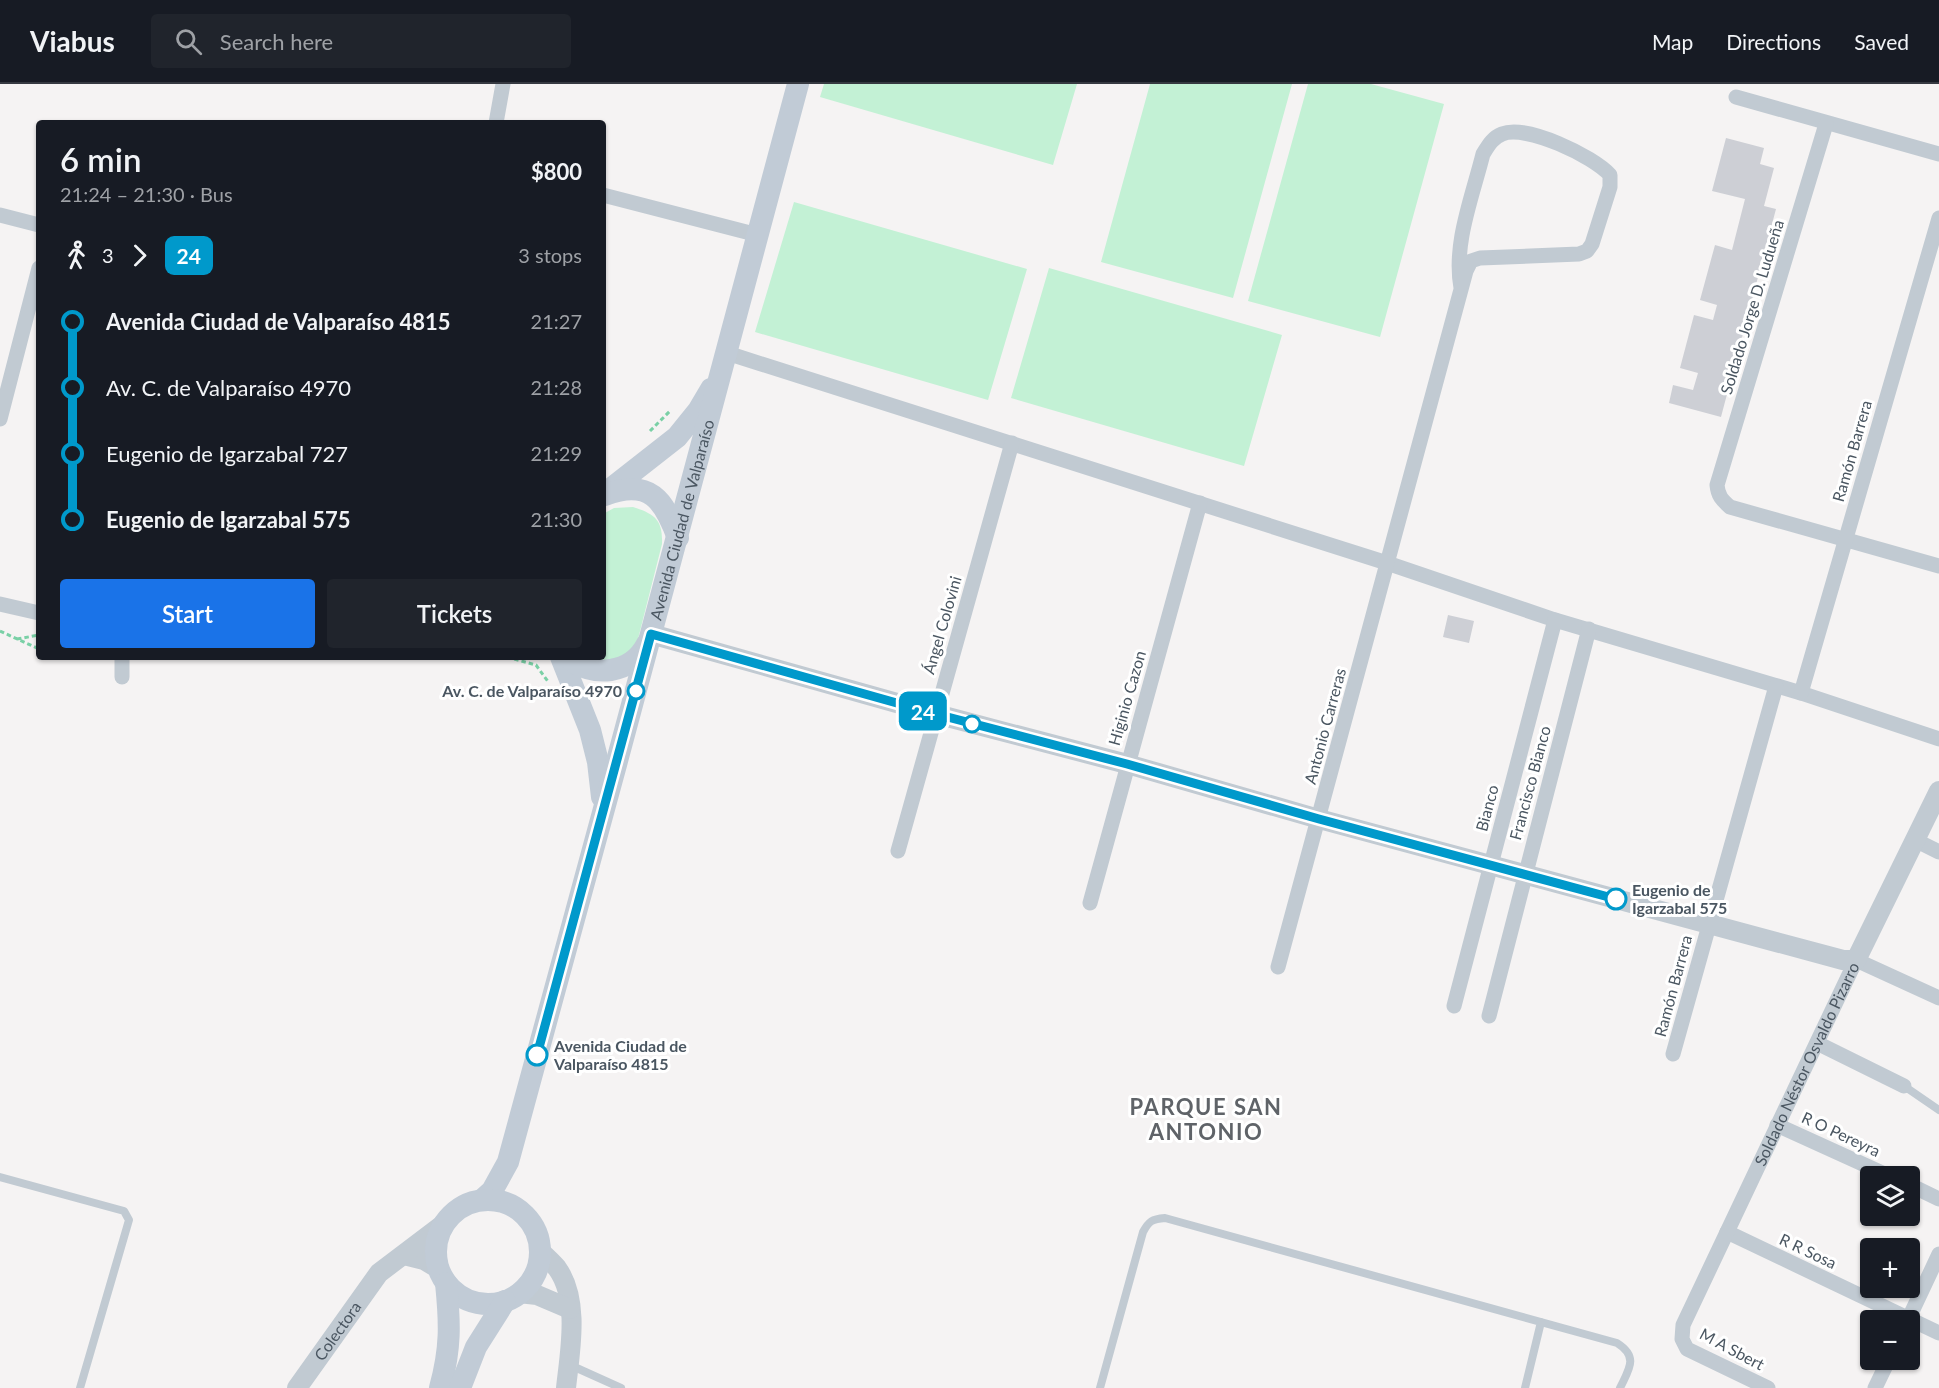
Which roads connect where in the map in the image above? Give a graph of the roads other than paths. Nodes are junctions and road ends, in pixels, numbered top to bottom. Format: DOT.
graph roads {
  1 [pos="503,84"];
  2 [pos="798,84"];
  3 [pos="1736,97"];
  4 [pos="497,120"];
  5 [pos="1826,124"];
  6 [pos="1939,154"];
  7 [pos="606,196"];
  8 [pos="0,215"];
  9 [pos="1939,218"];
  10 [pos="36,224"];
  11 [pos="758,235"];
  12 [pos="36,280"];
  13 [pos="1461,288"];
  14 [pos="725,362"];
  15 [pos="0,418"];
  16 [pos="1012,443"];
  17 [pos="606,493"];
  18 [pos="606,494"];
  19 [pos="1200,503"];
  20 [pos="678,538"];
  21 [pos="1845,540"];
  22 [pos="1387,563"];
  23 [pos="1939,566"];
  24 [pos="0,604"];
  25 [pos="36,612"];
  26 [pos="1554,621"];
  27 [pos="1589,630"];
  28 [pos="651,634"];
  29 [pos="122,660"];
  30 [pos="562,660"];
  31 [pos="571,660"];
  32 [pos="122,677"];
  33 [pos="1776,686"];
  34 [pos="1801,693"];
  35 [pos="936,714"];
  36 [pos="1939,739"];
  37 [pos="1127,764"];
  38 [pos="1939,791"];
  39 [pos="603,808"];
  40 [pos="1319,819"];
  41 [pos="1915,840"];
  42 [pos="898,851"];
  43 [pos="1939,852"];
  44 [pos="1491,865"];
  45 [pos="1525,873"];
  46 [pos="1090,903"];
  47 [pos="1708,924"];
  48 [pos="1856,960"];
  49 [pos="1278,967"];
  50 [pos="1939,998"];
  51 [pos="1454,1005"];
  52 [pos="1489,1016"];
  53 [pos="1817,1043"];
  54 [pos="1673,1054"];
  55 [pos="1904,1086"];
  56 [pos="1939,1110"];
  57 [pos="1778,1125"];
  58 [pos="508,1162"];
  59 [pos="1867,1166"];
  60 [pos="0,1177"];
  61 [pos="1920,1190"];
  62 [pos="1939,1199"];
  63 [pos="482,1200"];
  64 [pos="517,1209"];
  65 [pos="445,1223"];
  66 [pos="1727,1232"];
  67 [pos="540,1251"];
  68 [pos="1939,1254"];
  69 [pos="404,1255"];
  70 [pos="442,1276"];
  71 [pos="512,1297"];
  72 [pos="570,1309"];
  73 [pos="1889,1310"];
  74 [pos="1912,1310"];
  75 [pos="1541,1322"];
  76 [pos="1920,1324"];
  77 [pos="1939,1333"];
  78 [pos="1682,1339"];
  79 [pos="568,1364"];
  80 [pos="1884,1370"];
  81 [pos="80,1388"];
  82 [pos="297,1388"];
  83 [pos="440,1388"];
  84 [pos="460,1388"];
  85 [pos="566,1388"];
  86 [pos="621,1388"];
  87 [pos="1100,1388"];
  88 [pos="1525,1388"];
  89 [pos="1620,1388"];
  90 [pos="1768,1388"];
  91 [pos="1875,1388"];
  1 -- 4 [label="street"];
  2 -- 11 [label="main road, Avenida Ciudad de Valparaíso"];
  3 -- 5 [label="street"];
  5 -- 6 [label="street"];
  5 -- 21 [label="street, Soldado Jorge D. Ludueña"];
  7 -- 11 [label="street"];
  8 -- 10 [label="street"];
  9 -- 21 [label="street, Ramón Barrera"];
  11 -- 14 [label="main road, Avenida Ciudad de Valparaíso"];
  12 -- 15 [label="street"];
  13 -- 13 [label="street"];
  13 -- 22 [label="street, Antonio Carreras"];
  14 -- 16 [label="street"];
  14 -- 17 [label="main road, Avenida Ciudad de Valparaíso"];
  14 -- 20 [label="main road, Avenida Ciudad de Valparaíso"];
  16 -- 19 [label="street"];
  16 -- 35 [label="street, Ángel Colovini"];
  18 -- 20 [label="main road"];
  19 -- 22 [label="street"];
  19 -- 37 [label="street, Higinio Cazon"];
  20 -- 28 [label="main road, Avenida Ciudad de Valparaíso"];
  21 -- 23 [label="street"];
  21 -- 34 [label="street, Ramón Barrera"];
  22 -- 26 [label="street"];
  22 -- 40 [label="street, Antonio Carreras"];
  24 -- 25 [label="street"];
  26 -- 27 [label="street"];
  26 -- 44 [label="street, Bianco"];
  27 -- 33 [label="street"];
  27 -- 45 [label="street, Francisco Bianco"];
  28 -- 31 [label="main road"];
  28 -- 35 [label="street"];
  28 -- 39 [label="main road, Avenida Ciudad de Valparaíso"];
  29 -- 32 [label="street"];
  30 -- 39 [label="main road, Avenida Ciudad de Valparaíso"];
  33 -- 34 [label="street"];
  33 -- 47 [label="street, Ramón Barrera"];
  34 -- 36 [label="street"];
  35 -- 37 [label="street"];
  35 -- 42 [label="street, Ángel Colovini"];
  37 -- 40 [label="street"];
  37 -- 46 [label="street, Higinio Cazon"];
  38 -- 41 [label="street, Soldado Néstor Osvaldo Pizarro"];
  39 -- 58 [label="main road, Avenida Ciudad de Valparaíso"];
  40 -- 44 [label="street"];
  40 -- 49 [label="street, Antonio Carreras"];
  41 -- 43 [label="street"];
  41 -- 48 [label="street, Soldado Néstor Osvaldo Pizarro"];
  44 -- 45 [label="street"];
  44 -- 51 [label="street, Bianco"];
  45 -- 47 [label="street"];
  45 -- 52 [label="street, Francisco Bianco"];
  47 -- 48 [label="street"];
  47 -- 54 [label="street, Ramón Barrera"];
  48 -- 50 [label="street"];
  48 -- 53 [label="street, Soldado Néstor Osvaldo Pizarro"];
  53 -- 55 [label="street"];
  53 -- 57 [label="street, Soldado Néstor Osvaldo Pizarro"];
  55 -- 56 [label="lane"];
  57 -- 59 [label="street, R O Pereyra"];
  57 -- 66 [label="street, Soldado Néstor Osvaldo Pizarro"];
  58 -- 63 [label="main road, Avenida Ciudad de Valparaíso"];
  58 -- 64 [label="main road, Avenida Ciudad de Valparaíso"];
  60 -- 81 [label="lane"];
  61 -- 62 [label="street"];
  63 -- 64 [label="main road"];
  63 -- 65 [label="main road"];
  64 -- 67 [label="main road"];
  65 -- 69 [label="street, Colectora"];
  65 -- 70 [label="main road"];
  66 -- 73 [label="street, R R Sosa"];
  66 -- 78 [label="street, Soldado Néstor Osvaldo Pizarro"];
  67 -- 71 [label="main road"];
  67 -- 72 [label="street"];
  68 -- 74 [label="street"];
  69 -- 70 [label="street"];
  69 -- 82 [label="street, Colectora"];
  70 -- 71 [label="main road"];
  70 -- 83 [label="main road"];
  71 -- 72 [label="street"];
  71 -- 84 [label="main road"];
  72 -- 79 [label="street"];
  75 -- 87 [label="lane"];
  75 -- 88 [label="lane"];
  75 -- 89 [label="lane"];
  76 -- 77 [label="street, R R Sosa"];
  78 -- 90 [label="street, M A Sbert"];
  79 -- 85 [label="street"];
  79 -- 86 [label="lane"];
  80 -- 91 [label="street"];
}
